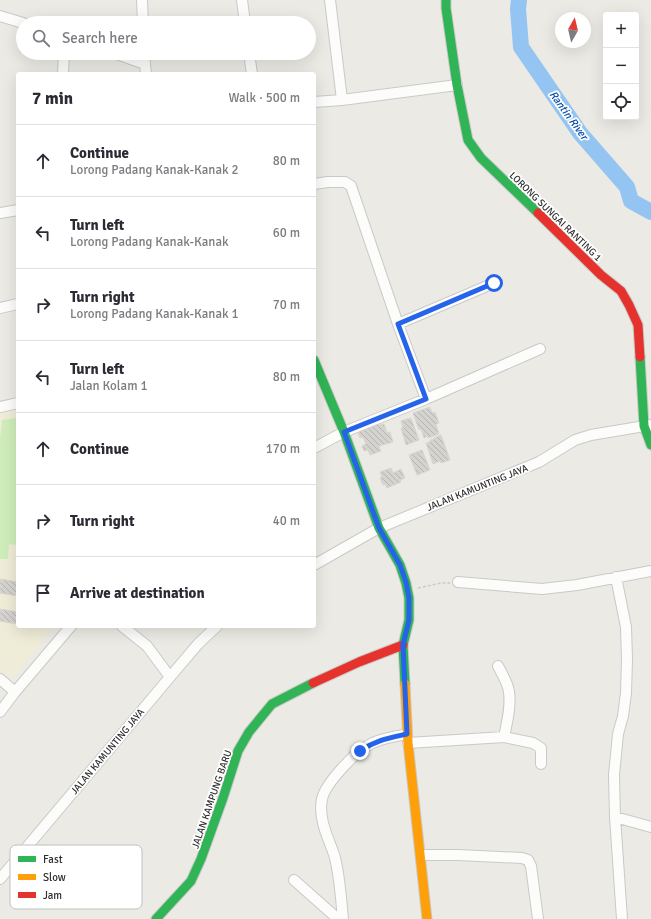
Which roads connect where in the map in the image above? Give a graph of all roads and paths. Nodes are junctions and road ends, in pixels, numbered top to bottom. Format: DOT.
graph roads {
  1 [pos="142,0"];
  2 [pos="242,0"];
  3 [pos="330,0"];
  4 [pos="446,0"];
  5 [pos="0,16"];
  6 [pos="143,16"];
  7 [pos="244,16"];
  8 [pos="16,21"];
  9 [pos="64,60"];
  10 [pos="128,60"];
  11 [pos="250,60"];
  12 [pos="145,69"];
  13 [pos="63,72"];
  14 [pos="252,72"];
  15 [pos="457,85"];
  16 [pos="342,100"];
  17 [pos="316,102"];
  18 [pos="316,184"];
  19 [pos="16,210"];
  20 [pos="0,213"];
  21 [pos="494,283"];
  22 [pos="16,304"];
  23 [pos="0,308"];
  24 [pos="398,324"];
  25 [pos="540,349"];
  26 [pos="316,365"];
  27 [pos="426,399"];
  28 [pos="16,403"];
  29 [pos="0,407"];
  30 [pos="648,426"];
  31 [pos="344,432"];
  32 [pos="651,445"];
  33 [pos="316,447"];
  34 [pos="379,528"];
  35 [pos="316,563"];
  36 [pos="651,571"];
  37 [pos="616,577"];
  38 [pos="458,582"];
  39 [pos="408,590"];
  40 [pos="69,628"];
  41 [pos="124,628"];
  42 [pos="215,628"];
  43 [pos="403,645"];
  44 [pos="498,666"];
  45 [pos="170,677"];
  46 [pos="0,679"];
  47 [pos="15,692"];
  48 [pos="0,712"];
  49 [pos="504,737"];
  50 [pos="408,739"];
  51 [pos="541,764"];
  52 [pos="616,817"];
  53 [pos="651,827"];
  54 [pos="29,845"];
  55 [pos="421,855"];
  56 [pos="10,867"];
  57 [pos="0,879"];
  58 [pos="294,880"];
  59 [pos="156,919"];
  60 [pos="338,919"];
  61 [pos="343,919"];
  62 [pos="427,919"];
  63 [pos="538,919"];
  64 [pos="622,919"];
  1 -- 6 [label="street"];
  2 -- 7 [label="street"];
  3 -- 16 [label="street"];
  4 -- 15 [label="street, LORONG SUNGAI RANTING 1"];
  5 -- 8 [label="street"];
  9 -- 13 [label="street"];
  10 -- 12 [label="street"];
  11 -- 14 [label="street"];
  15 -- 16 [label="street"];
  15 -- 30 [label="street, LORONG SUNGAI RANTING 1"];
  16 -- 17 [label="street"];
  18 -- 24 [label="street"];
  19 -- 20 [label="street"];
  21 -- 24 [label="street"];
  22 -- 23 [label="street"];
  24 -- 27 [label="street"];
  25 -- 27 [label="street"];
  26 -- 31 [label="street"];
  27 -- 31 [label="street"];
  28 -- 29 [label="street"];
  30 -- 32 [label="street, LORONG SUNGAI RANTING 1"];
  30 -- 34 [label="street, JALAN KAMUNTING JAYA"];
  31 -- 33 [label="street"];
  31 -- 34 [label="street"];
  34 -- 35 [label="street, JALAN KAMUNTING JAYA"];
  34 -- 39 [label="street"];
  36 -- 37 [label="street"];
  37 -- 38 [label="street"];
  37 -- 52 [label="street"];
  38 -- 39 [label="path"];
  39 -- 43 [label="street"];
  40 -- 47 [label="street"];
  41 -- 45 [label="street"];
  42 -- 45 [label="street, JALAN KAMUNTING JAYA"];
  43 -- 50 [label="street"];
  43 -- 59 [label="street, JALAN KAMPUNG BARU"];
  44 -- 49 [label="street"];
  45 -- 54 [label="street, JALAN KAMUNTING JAYA"];
  46 -- 47 [label="street"];
  47 -- 48 [label="street"];
  49 -- 50 [label="street"];
  49 -- 51 [label="street"];
  50 -- 55 [label="street"];
  50 -- 61 [label="street"];
  52 -- 53 [label="street"];
  52 -- 64 [label="street"];
  55 -- 62 [label="street"];
  55 -- 63 [label="street"];
  56 -- 57 [label="street, JALAN KAMUNTING JAYA"];
  58 -- 60 [label="street"];
}
